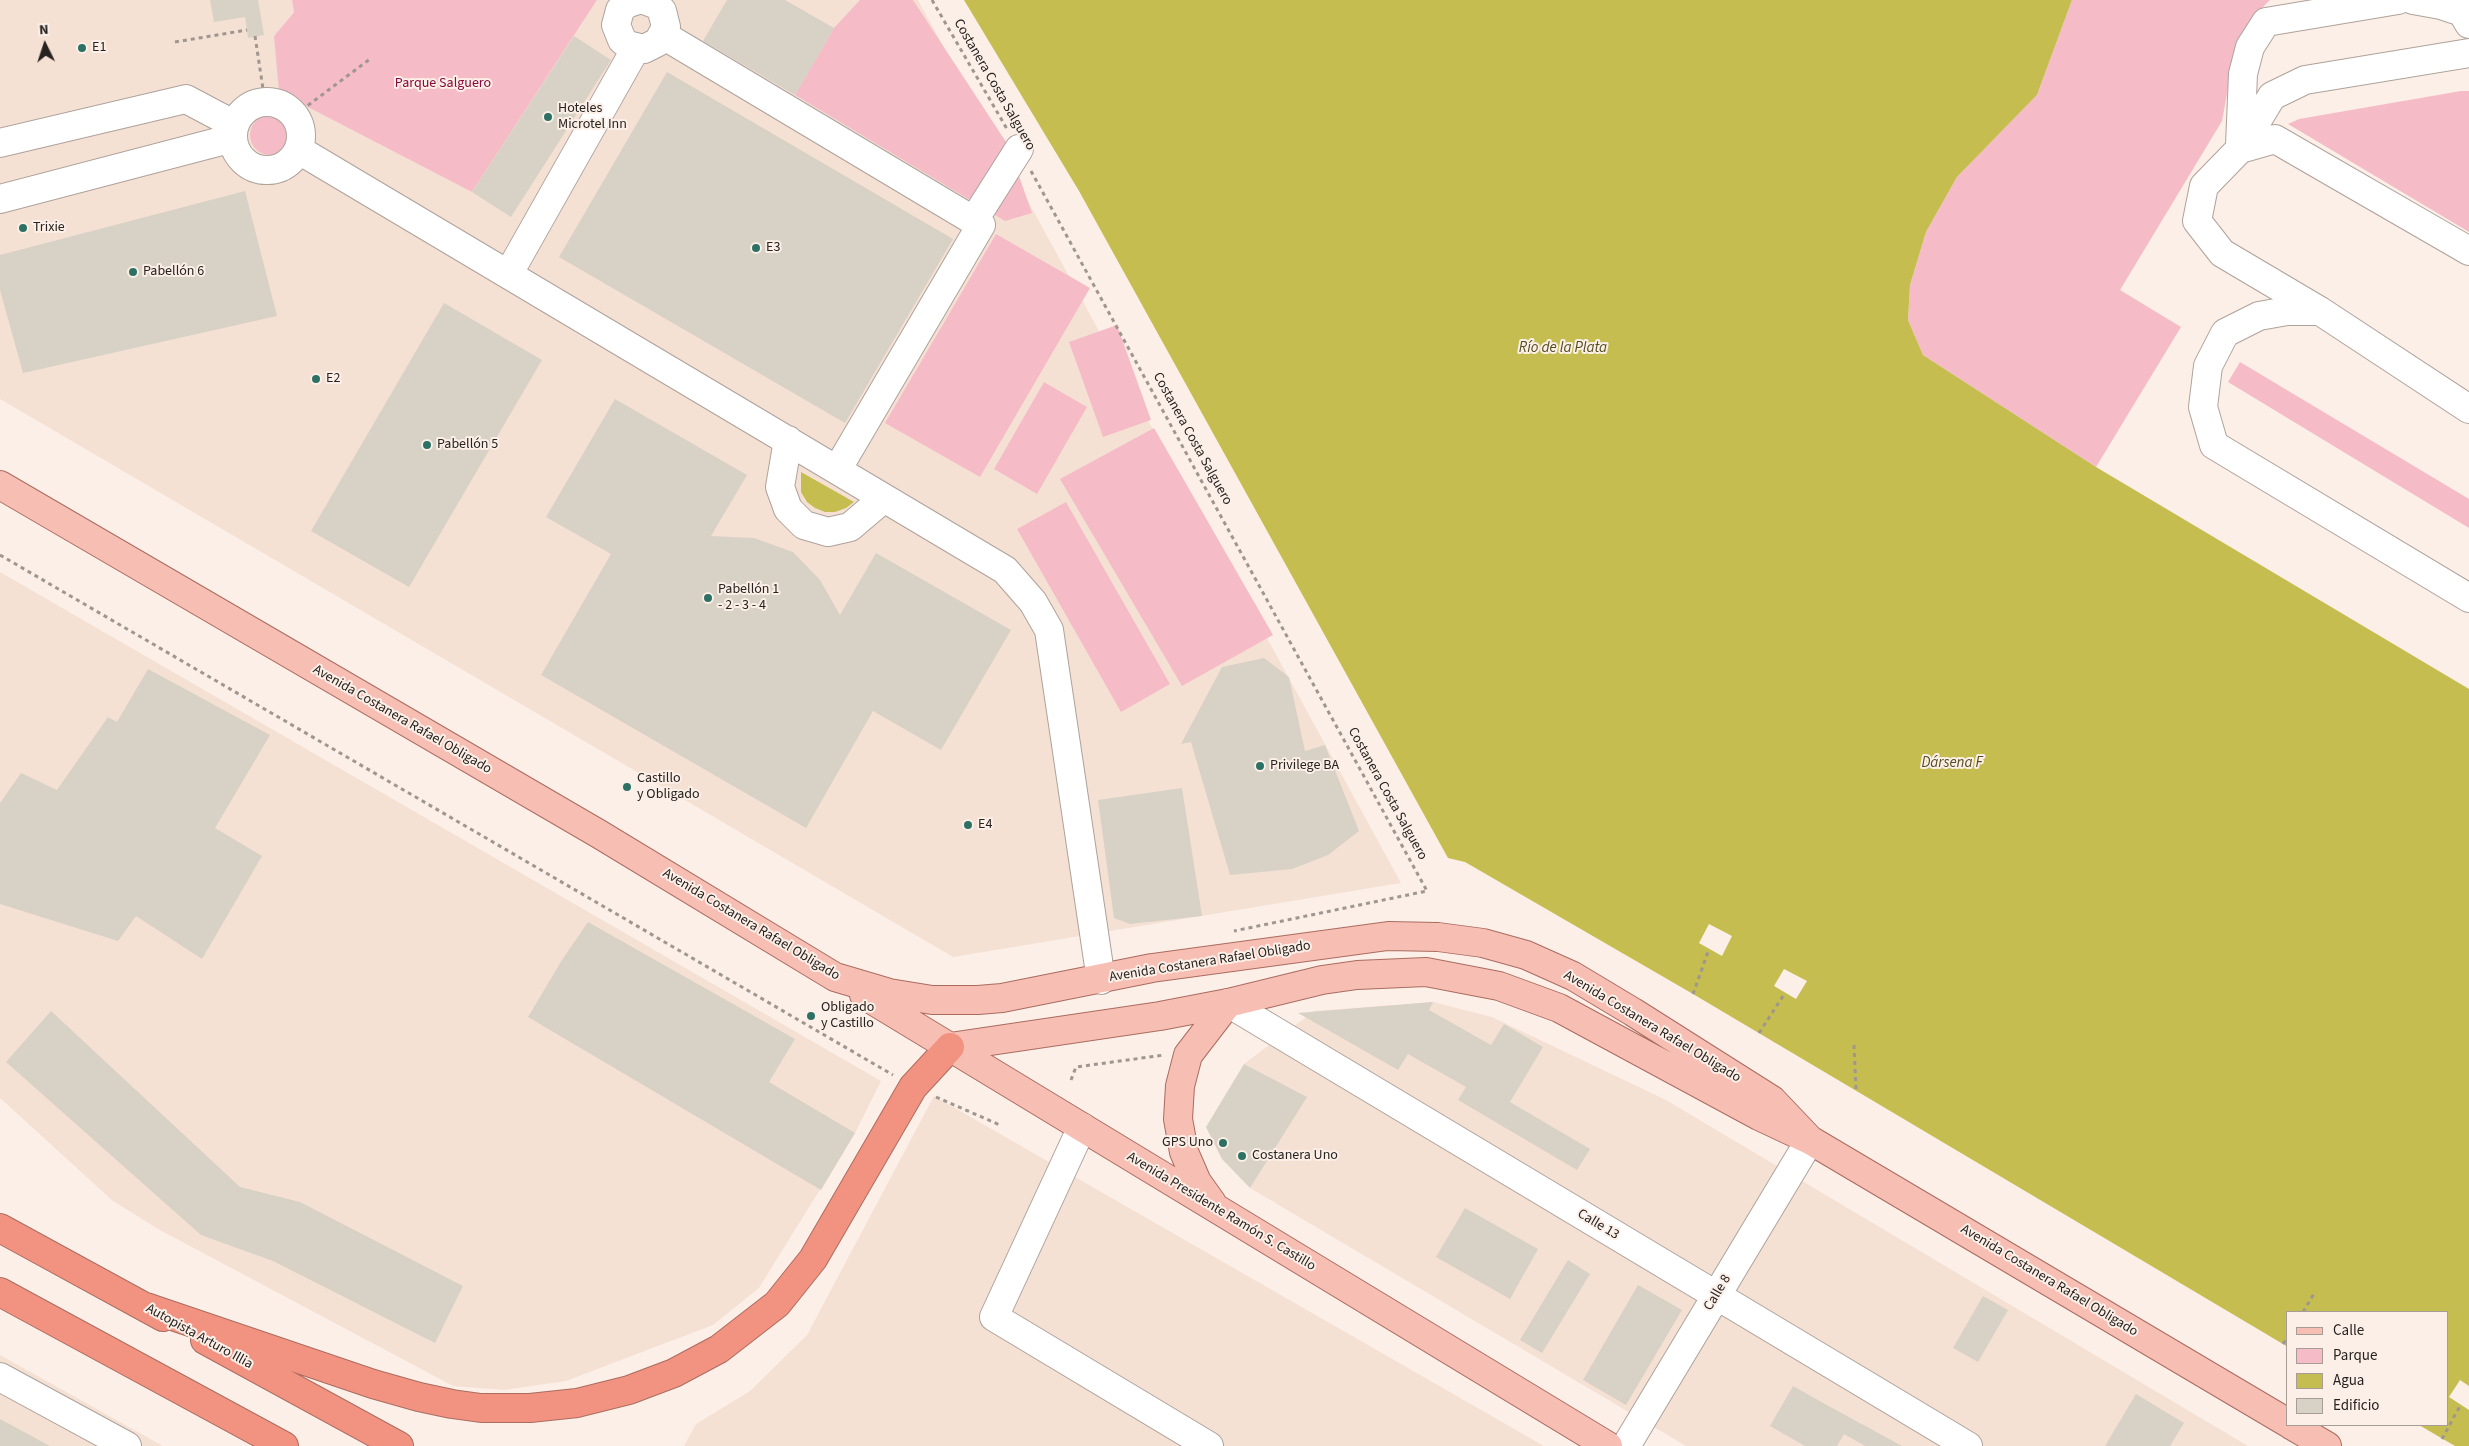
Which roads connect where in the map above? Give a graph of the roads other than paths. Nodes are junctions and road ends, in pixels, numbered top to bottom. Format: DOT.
graph roads {
  1 [pos="638,0"];
  2 [pos="644,0"];
  3 [pos="2398,0"];
  4 [pos="2414,0"];
  5 [pos="2469,24"];
  6 [pos="663,35"];
  7 [pos="636,48"];
  8 [pos="2469,53"];
  9 [pos="234,131"];
  10 [pos="0,143"];
  11 [pos="1019,149"];
  12 [pos="2240,149"];
  13 [pos="299,150"];
  14 [pos="0,199"];
  15 [pos="974,220"];
  16 [pos="2469,251"];
  17 [pos="509,273"];
  18 [pos="2320,311"];
  19 [pos="2469,409"];
  20 [pos="788,440"];
  21 [pos="837,470"];
  22 [pos="0,485"];
  23 [pos="884,498"];
  24 [pos="2469,598"];
  25 [pos="835,977"];
  26 [pos="1101,980"];
  27 [pos="1228,1003"];
  28 [pos="950,1048"];
  29 [pos="1082,1127"];
  30 [pos="1810,1140"];
  31 [pos="1216,1209"];
  32 [pos="0,1228"];
  33 [pos="0,1292"];
  34 [pos="1716,1296"];
  35 [pos="146,1307"];
  36 [pos="0,1377"];
  37 [pos="2286,1421"];
  38 [pos="2294,1426"];
  39 [pos="127,1446"];
  40 [pos="284,1446"];
  41 [pos="399,1446"];
  42 [pos="1209,1446"];
  43 [pos="1608,1446"];
  44 [pos="1626,1446"];
  45 [pos="1968,1446"];
  46 [pos="2327,1446"];
  1 -- 7 [label="street"];
  2 -- 6 [label="street"];
  3 -- 12 [label="street"];
  4 -- 5 [label="street"];
  6 -- 7 [label="street"];
  6 -- 15 [label="street"];
  7 -- 17 [label="street"];
  8 -- 12 [label="street"];
  9 -- 10 [label="street"];
  9 -- 13 [label="street"];
  9 -- 13 [label="street"];
  9 -- 14 [label="street"];
  11 -- 15 [label="street"];
  12 -- 16 [label="street"];
  12 -- 18 [label="street"];
  13 -- 17 [label="street"];
  15 -- 21 [label="street"];
  17 -- 20 [label="street"];
  18 -- 19 [label="street"];
  18 -- 24 [label="street"];
  20 -- 21 [label="street"];
  20 -- 23 [label="street"];
  21 -- 23 [label="street"];
  22 -- 25 [label="main road, Avenida Costanera Rafael Obligado"];
  23 -- 26 [label="street"];
  25 -- 26 [label="main road, Avenida Costanera Rafael Obligado"];
  25 -- 28 [label="main road, Avenida Presidente Ramón S. Castillo"];
  26 -- 30 [label="main road, Avenida Costanera Rafael Obligado"];
  27 -- 28 [label="main road, Avenida Costanera Rafael Obligado"];
  27 -- 30 [label="main road, Avenida Costanera Rafael Obligado"];
  27 -- 31 [label="main road"];
  27 -- 34 [label="street, Calle 13"];
  28 -- 29 [label="main road, Avenida Presidente Ramón S. Castillo"];
  28 -- 35 [label="highway"];
  29 -- 31 [label="main road, Avenida Presidente Ramón S. Castillo"];
  29 -- 42 [label="street"];
  30 -- 34 [label="street, Calle 8"];
  30 -- 37 [label="main road, Avenida Costanera Rafael Obligado"];
  31 -- 43 [label="main road, Avenida Presidente Ramón S. Castillo"];
  32 -- 35 [label="highway, Autopista Arturo Illia"];
  33 -- 40 [label="highway"];
  34 -- 44 [label="street, Calle 8"];
  34 -- 45 [label="street, Calle 13"];
  35 -- 41 [label="highway, Autopista Arturo Illia"];
  36 -- 39 [label="street"];
  38 -- 46 [label="main road"];
}
